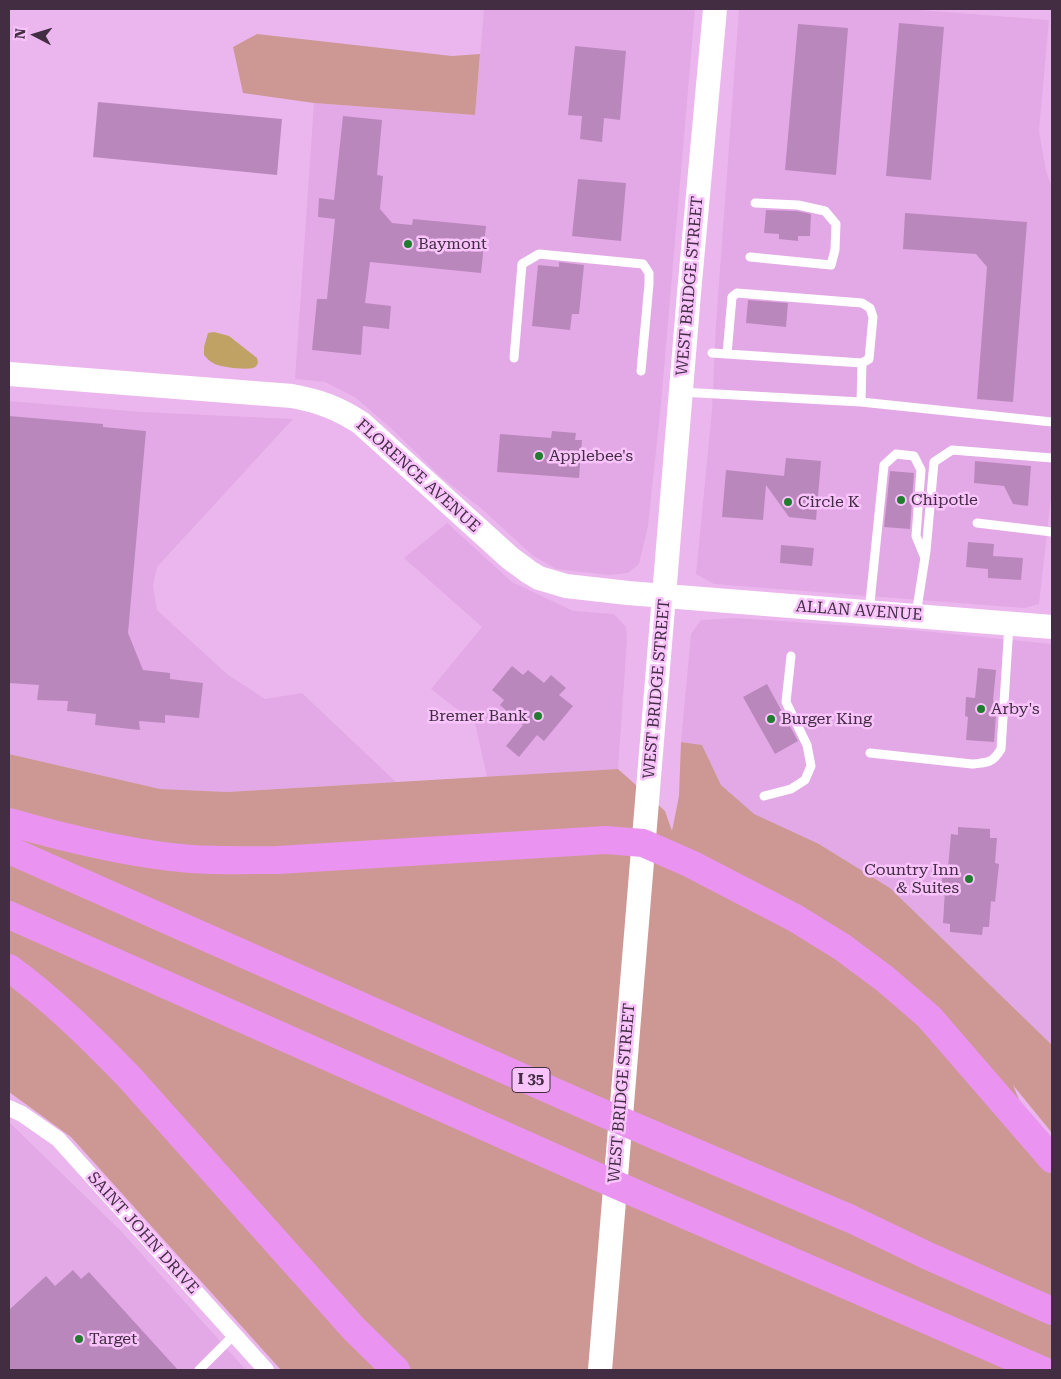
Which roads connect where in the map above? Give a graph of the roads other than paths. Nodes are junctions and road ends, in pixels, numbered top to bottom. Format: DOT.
graph roads {
  1 [pos="715,9"];
  2 [pos="755,203"];
  3 [pos="750,257"];
  4 [pos="712,353"];
  5 [pos="727,354"];
  6 [pos="514,358"];
  7 [pos="862,363"];
  8 [pos="641,371"];
  9 [pos="9,374"];
  10 [pos="681,392"];
  11 [pos="861,402"];
  12 [pos="1052,422"];
  13 [pos="1052,458"];
  14 [pos="977,523"];
  15 [pos="1052,532"];
  16 [pos="924,558"];
  17 [pos="665,596"];
  18 [pos="869,612"];
  19 [pos="916,616"];
  20 [pos="1009,623"];
  21 [pos="1052,627"];
  22 [pos="791,656"];
  23 [pos="870,753"];
  24 [pos="764,796"];
  25 [pos="9,822"];
  26 [pos="643,843"];
  27 [pos="9,850"];
  28 [pos="9,915"];
  29 [pos="9,968"];
  30 [pos="9,1108"];
  31 [pos="1052,1159"];
  32 [pos="1052,1311"];
  33 [pos="234,1335"];
  34 [pos="204,1368"];
  35 [pos="266,1370"];
  36 [pos="396,1370"];
  37 [pos="600,1370"];
  38 [pos="1042,1370"];
  1 -- 10 [label="main road, WEST BRIDGE STREET"];
  2 -- 3 [label="lane"];
  4 -- 5 [label="lane"];
  5 -- 7 [label="lane"];
  5 -- 7 [label="lane"];
  6 -- 8 [label="lane"];
  7 -- 11 [label="lane"];
  9 -- 17 [label="main road, FLORENCE AVENUE"];
  10 -- 11 [label="lane"];
  10 -- 17 [label="main road, WEST BRIDGE STREET"];
  11 -- 12 [label="lane"];
  13 -- 16 [label="lane"];
  14 -- 15 [label="lane"];
  16 -- 18 [label="lane"];
  16 -- 19 [label="lane"];
  17 -- 18 [label="main road, ALLAN AVENUE"];
  17 -- 26 [label="main road, WEST BRIDGE STREET"];
  18 -- 19 [label="main road, ALLAN AVENUE"];
  19 -- 20 [label="main road, ALLAN AVENUE"];
  20 -- 21 [label="main road, ALLAN AVENUE"];
  20 -- 23 [label="lane"];
  22 -- 24 [label="lane"];
  25 -- 26 [label="highway"];
  26 -- 31 [label="highway"];
  26 -- 37 [label="main road, WEST BRIDGE STREET"];
  27 -- 32 [label="highway, I 35"];
  28 -- 38 [label="highway"];
  29 -- 36 [label="highway"];
  30 -- 33 [label="street, SAINT JOHN DRIVE"];
  33 -- 34 [label="lane"];
  33 -- 35 [label="street, SAINT JOHN DRIVE"];
}
